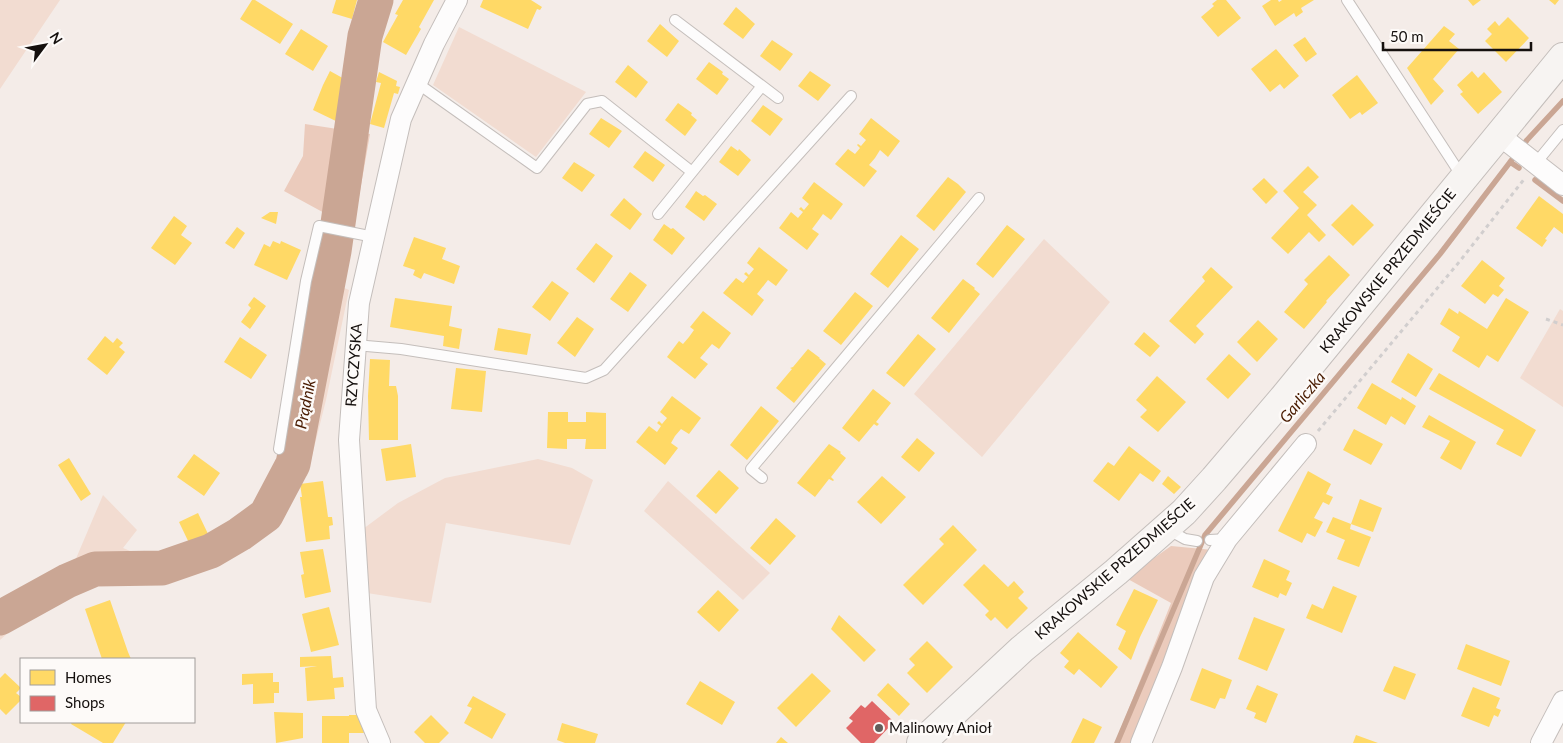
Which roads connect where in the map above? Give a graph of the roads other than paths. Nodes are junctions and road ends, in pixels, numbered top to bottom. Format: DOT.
graph roads {
  1 [pos="457,0"];
  2 [pos="1347,0"];
  3 [pos="675,20"];
  4 [pos="1559,69"];
  5 [pos="417,83"];
  6 [pos="762,86"];
  7 [pos="851,96"];
  8 [pos="778,98"];
  9 [pos="1563,130"];
  10 [pos="1519,151"];
  11 [pos="692,172"];
  12 [pos="1464,179"];
  13 [pos="1563,185"];
  14 [pos="979,198"];
  15 [pos="658,214"];
  16 [pos="374,237"];
  17 [pos="355,345"];
  18 [pos="1306,444"];
  19 [pos="279,449"];
  20 [pos="762,478"];
  21 [pos="1166,528"];
  22 [pos="1197,541"];
  23 [pos="1563,701"];
  24 [pos="380,743"];
  25 [pos="920,743"];
  26 [pos="1140,743"];
  27 [pos="1541,743"];
  1 -- 5 [label="street, RZYCZYSKA"];
  2 -- 12 [label="lane"];
  3 -- 6 [label="lane"];
  4 -- 10 [label="main road, KRAKOWSKIE PRZEDMIEŚCIE"];
  5 -- 11 [label="lane"];
  5 -- 16 [label="street, RZYCZYSKA"];
  6 -- 8 [label="lane"];
  6 -- 11 [label="lane"];
  7 -- 17 [label="lane"];
  9 -- 10 [label="lane"];
  10 -- 12 [label="main road, KRAKOWSKIE PRZEDMIEŚCIE"];
  10 -- 13 [label="street"];
  11 -- 15 [label="lane"];
  12 -- 21 [label="main road, KRAKOWSKIE PRZEDMIEŚCIE"];
  14 -- 20 [label="lane"];
  16 -- 17 [label="street, RZYCZYSKA"];
  16 -- 19 [label="lane"];
  17 -- 24 [label="street, RZYCZYSKA"];
  18 -- 26 [label="street"];
  21 -- 22 [label="lane"];
  21 -- 25 [label="main road, KRAKOWSKIE PRZEDMIEŚCIE"];
  23 -- 27 [label="street"];
}
